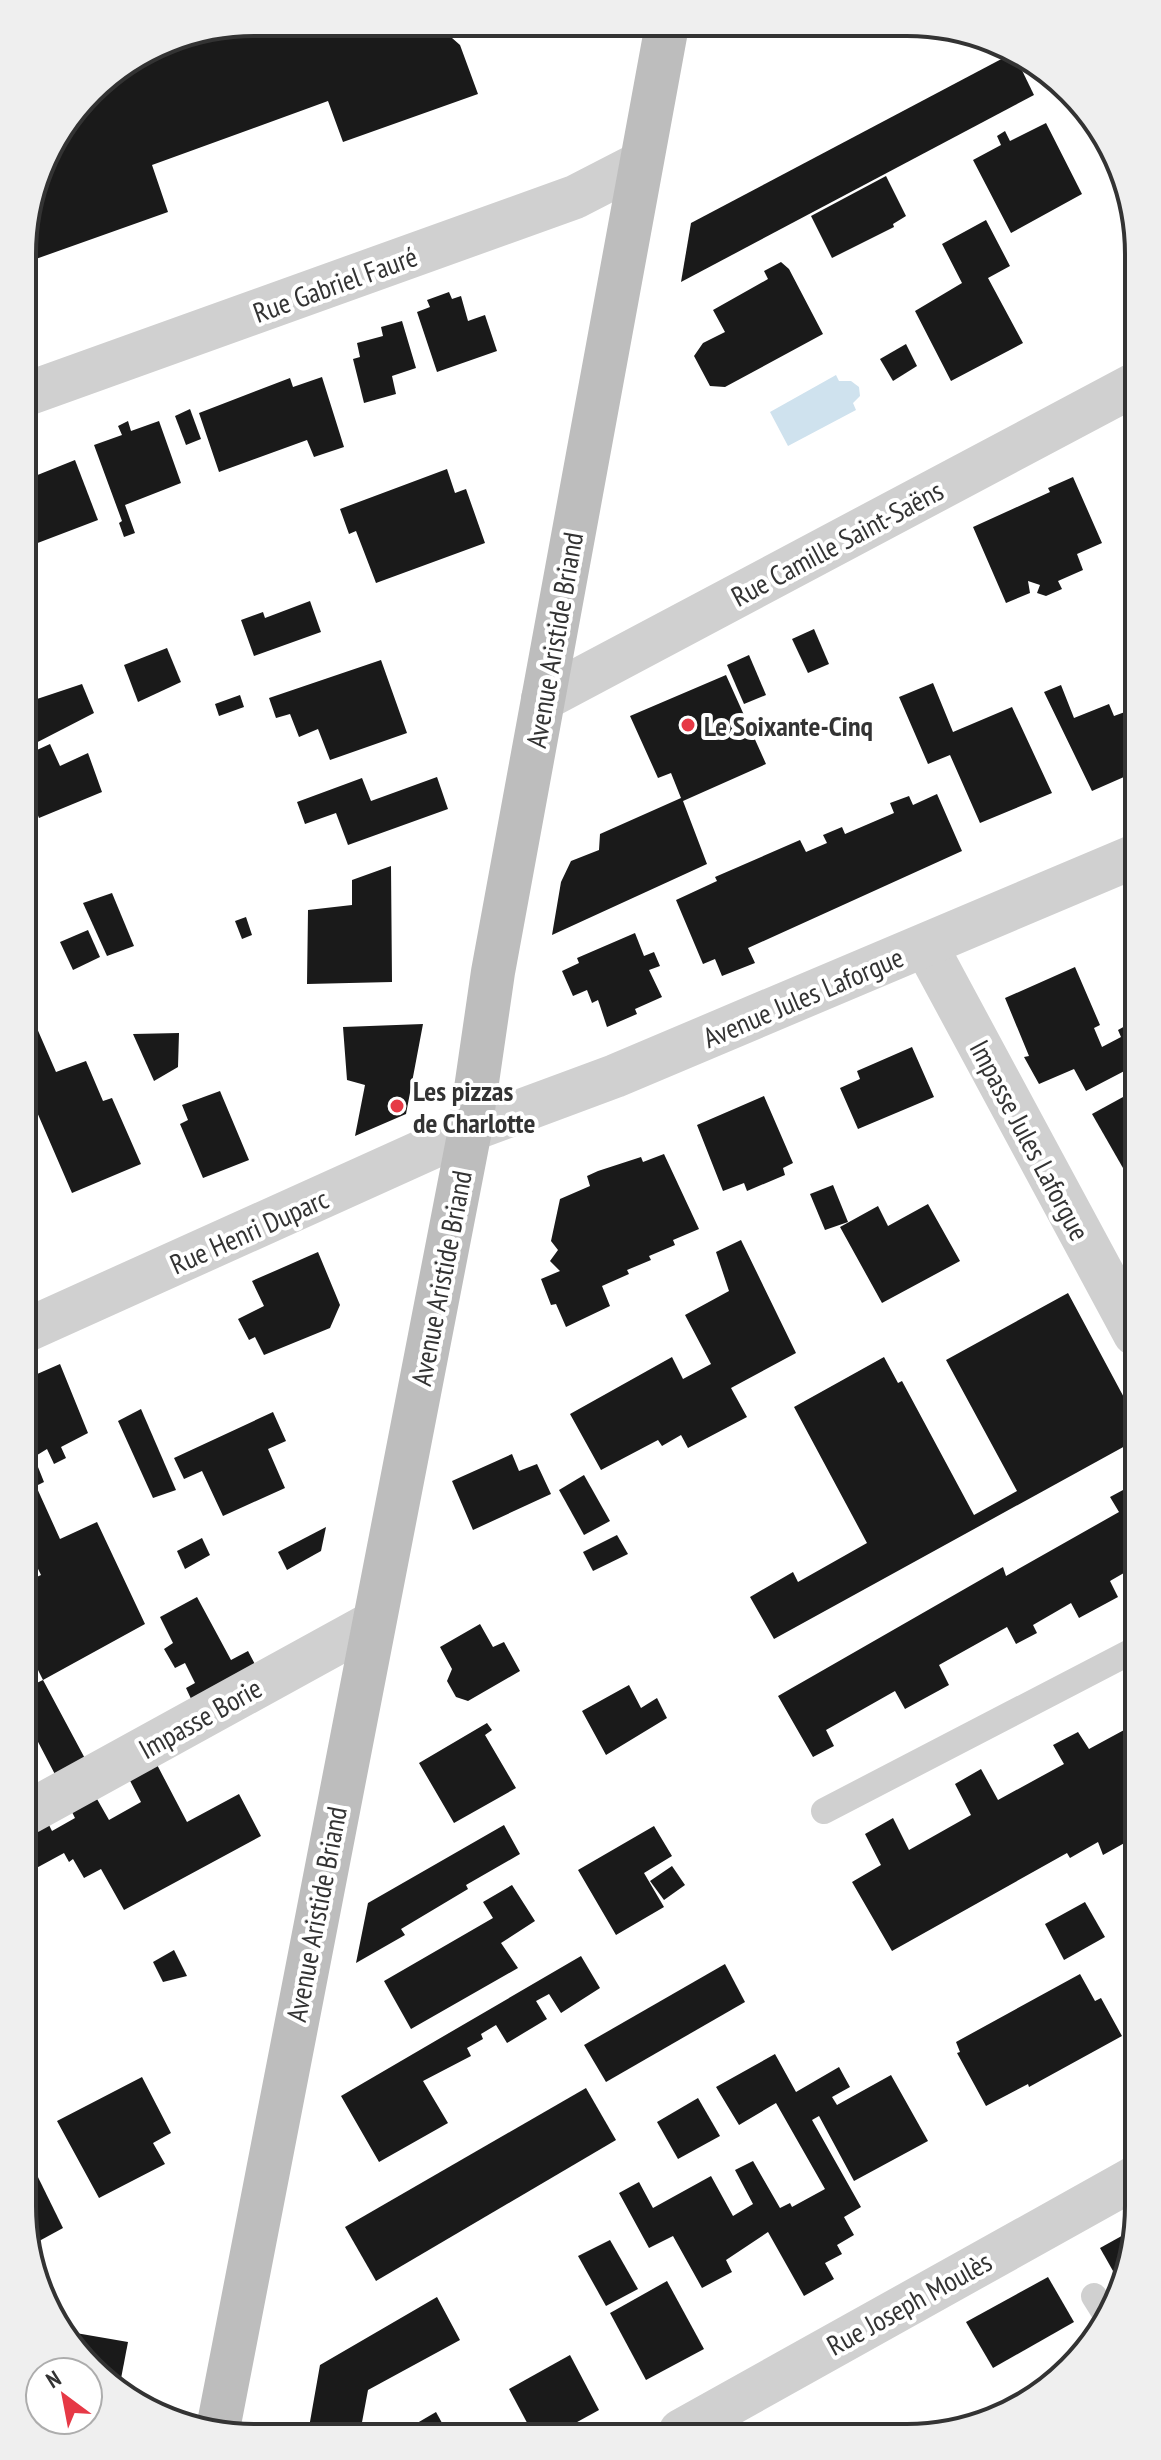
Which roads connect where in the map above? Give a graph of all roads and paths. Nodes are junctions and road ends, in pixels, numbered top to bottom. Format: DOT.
graph roads {
  1 [pos="665,36"];
  2 [pos="641,163"];
  3 [pos="1125,390"];
  4 [pos="36,391"];
  5 [pos="543,699"];
  6 [pos="1125,860"];
  7 [pos="926,946"];
  8 [pos="470,1130"];
  9 [pos="1125,1315"];
  10 [pos="36,1326"];
  11 [pos="371,1624"];
  12 [pos="1125,1655"];
  13 [pos="36,1808"];
  14 [pos="824,1811"];
  15 [pos="1125,2183"];
  16 [pos="219,2421"];
  17 [pos="694,2424"];
  1 -- 2 [label="main road, Avenue Aristide Briand"];
  2 -- 4 [label="street, Rue Gabriel Fauré"];
  2 -- 5 [label="main road, Avenue Aristide Briand"];
  3 -- 5 [label="street, Rue Camille Saint-Saëns"];
  5 -- 8 [label="main road, Avenue Aristide Briand"];
  6 -- 7 [label="street, Avenue Jules Laforgue"];
  7 -- 8 [label="street, Avenue Jules Laforgue"];
  7 -- 9 [label="street, Impasse Jules Laforgue"];
  8 -- 10 [label="street, Rue Henri Duparc"];
  8 -- 11 [label="main road, Avenue Aristide Briand"];
  11 -- 13 [label="street, Impasse Borie"];
  11 -- 16 [label="main road, Avenue Aristide Briand"];
  12 -- 14 [label="lane"];
  15 -- 17 [label="street, Rue Joseph Moulès"];
}
